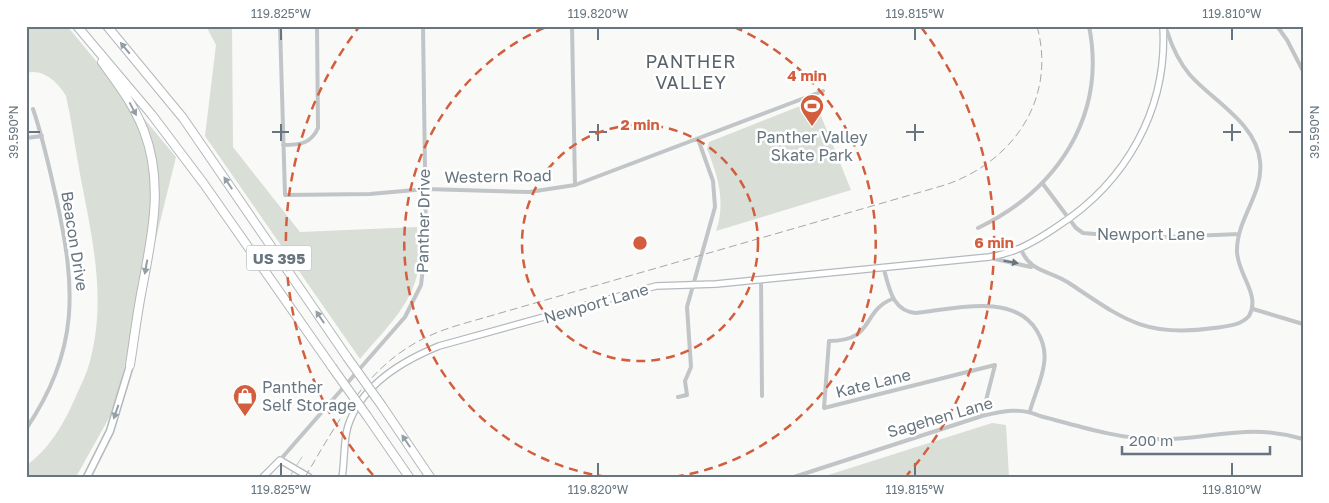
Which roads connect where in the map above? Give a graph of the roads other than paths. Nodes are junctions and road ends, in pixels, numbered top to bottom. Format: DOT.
graph roads {
  1 [pos="76,26"];
  2 [pos="107,26"];
  3 [pos="280,26"];
  4 [pos="317,26"];
  5 [pos="423,26"];
  6 [pos="572,26"];
  7 [pos="1089,26"];
  8 [pos="1277,26"];
  9 [pos="1164,29"];
  10 [pos="1303,71"];
  11 [pos="823,91"];
  12 [pos="33,109"];
  13 [pos="42,136"];
  14 [pos="26,138"];
  15 [pos="698,139"];
  16 [pos="283,145"];
  17 [pos="1043,184"];
  18 [pos="575,185"];
  19 [pos="426,189"];
  20 [pos="1070,219"];
  21 [pos="978,228"];
  22 [pos="1239,234"];
  23 [pos="1021,249"];
  24 [pos="989,257"];
  25 [pos="883,266"];
  26 [pos="1034,268"];
  27 [pos="761,279"];
  28 [pos="694,285"];
  29 [pos="892,299"];
  30 [pos="1253,309"];
  31 [pos="1303,324"];
  32 [pos="130,365"];
  33 [pos="762,396"];
  34 [pos="678,397"];
  35 [pos="1030,411"];
  36 [pos="982,416"];
  37 [pos="26,429"];
  38 [pos="1303,439"];
  39 [pos="280,460"];
  40 [pos="87,477"];
  41 [pos="263,477"];
  42 [pos="308,477"];
  43 [pos="342,477"];
  44 [pos="409,477"];
  45 [pos="430,477"];
  46 [pos="794,477"];
  1 -- 32 [label="highway, one-way"];
  1 -- 44 [label="highway, US 395, bridge"];
  45 -- 2 [label="highway, US 395, one-way, bridge"];
  3 -- 16 [label="street"];
  4 -- 16 [label="street"];
  5 -- 19 [label="street, Panther Drive"];
  6 -- 18 [label="street"];
  7 -- 17 [label="street"];
  8 -- 10 [label="street"];
  9 -- 20 [label="street, Newport Lane"];
  9 -- 22 [label="street"];
  11 -- 15 [label="street, Western Road"];
  12 -- 13 [label="street, Beacon Drive"];
  13 -- 14 [label="street"];
  13 -- 37 [label="street, Beacon Drive"];
  15 -- 18 [label="street, Western Road"];
  15 -- 28 [label="street"];
  16 -- 19 [label="street, Western Road"];
  17 -- 20 [label="street, Newport Lane"];
  17 -- 21 [label="street"];
  18 -- 19 [label="street, Western Road"];
  19 -- 39 [label="street, Panther Drive"];
  20 -- 22 [label="street, Newport Lane"];
  20 -- 23 [label="street, Newport Lane"];
  22 -- 30 [label="street"];
  23 -- 24 [label="street, Newport Lane"];
  23 -- 26 [label="street"];
  24 -- 25 [label="street, Newport Lane"];
  24 -- 26 [label="street, one-way"];
  25 -- 27 [label="street, Newport Lane"];
  25 -- 29 [label="street"];
  26 -- 30 [label="street"];
  27 -- 28 [label="street, Newport Lane"];
  27 -- 33 [label="street"];
  28 -- 34 [label="street"];
  28 -- 43 [label="street, Newport Lane"];
  29 -- 35 [label="street"];
  29 -- 36 [label="street, Kate Lane"];
  30 -- 31 [label="street"];
  32 -- 40 [label="main road, one-way"];
  35 -- 36 [label="street, Sagehen Lane"];
  35 -- 38 [label="street, Sagehen Lane"];
  36 -- 46 [label="street, Sagehen Lane"];
  39 -- 41 [label="street, Panther Drive"];
  39 -- 42 [label="street"];
}
